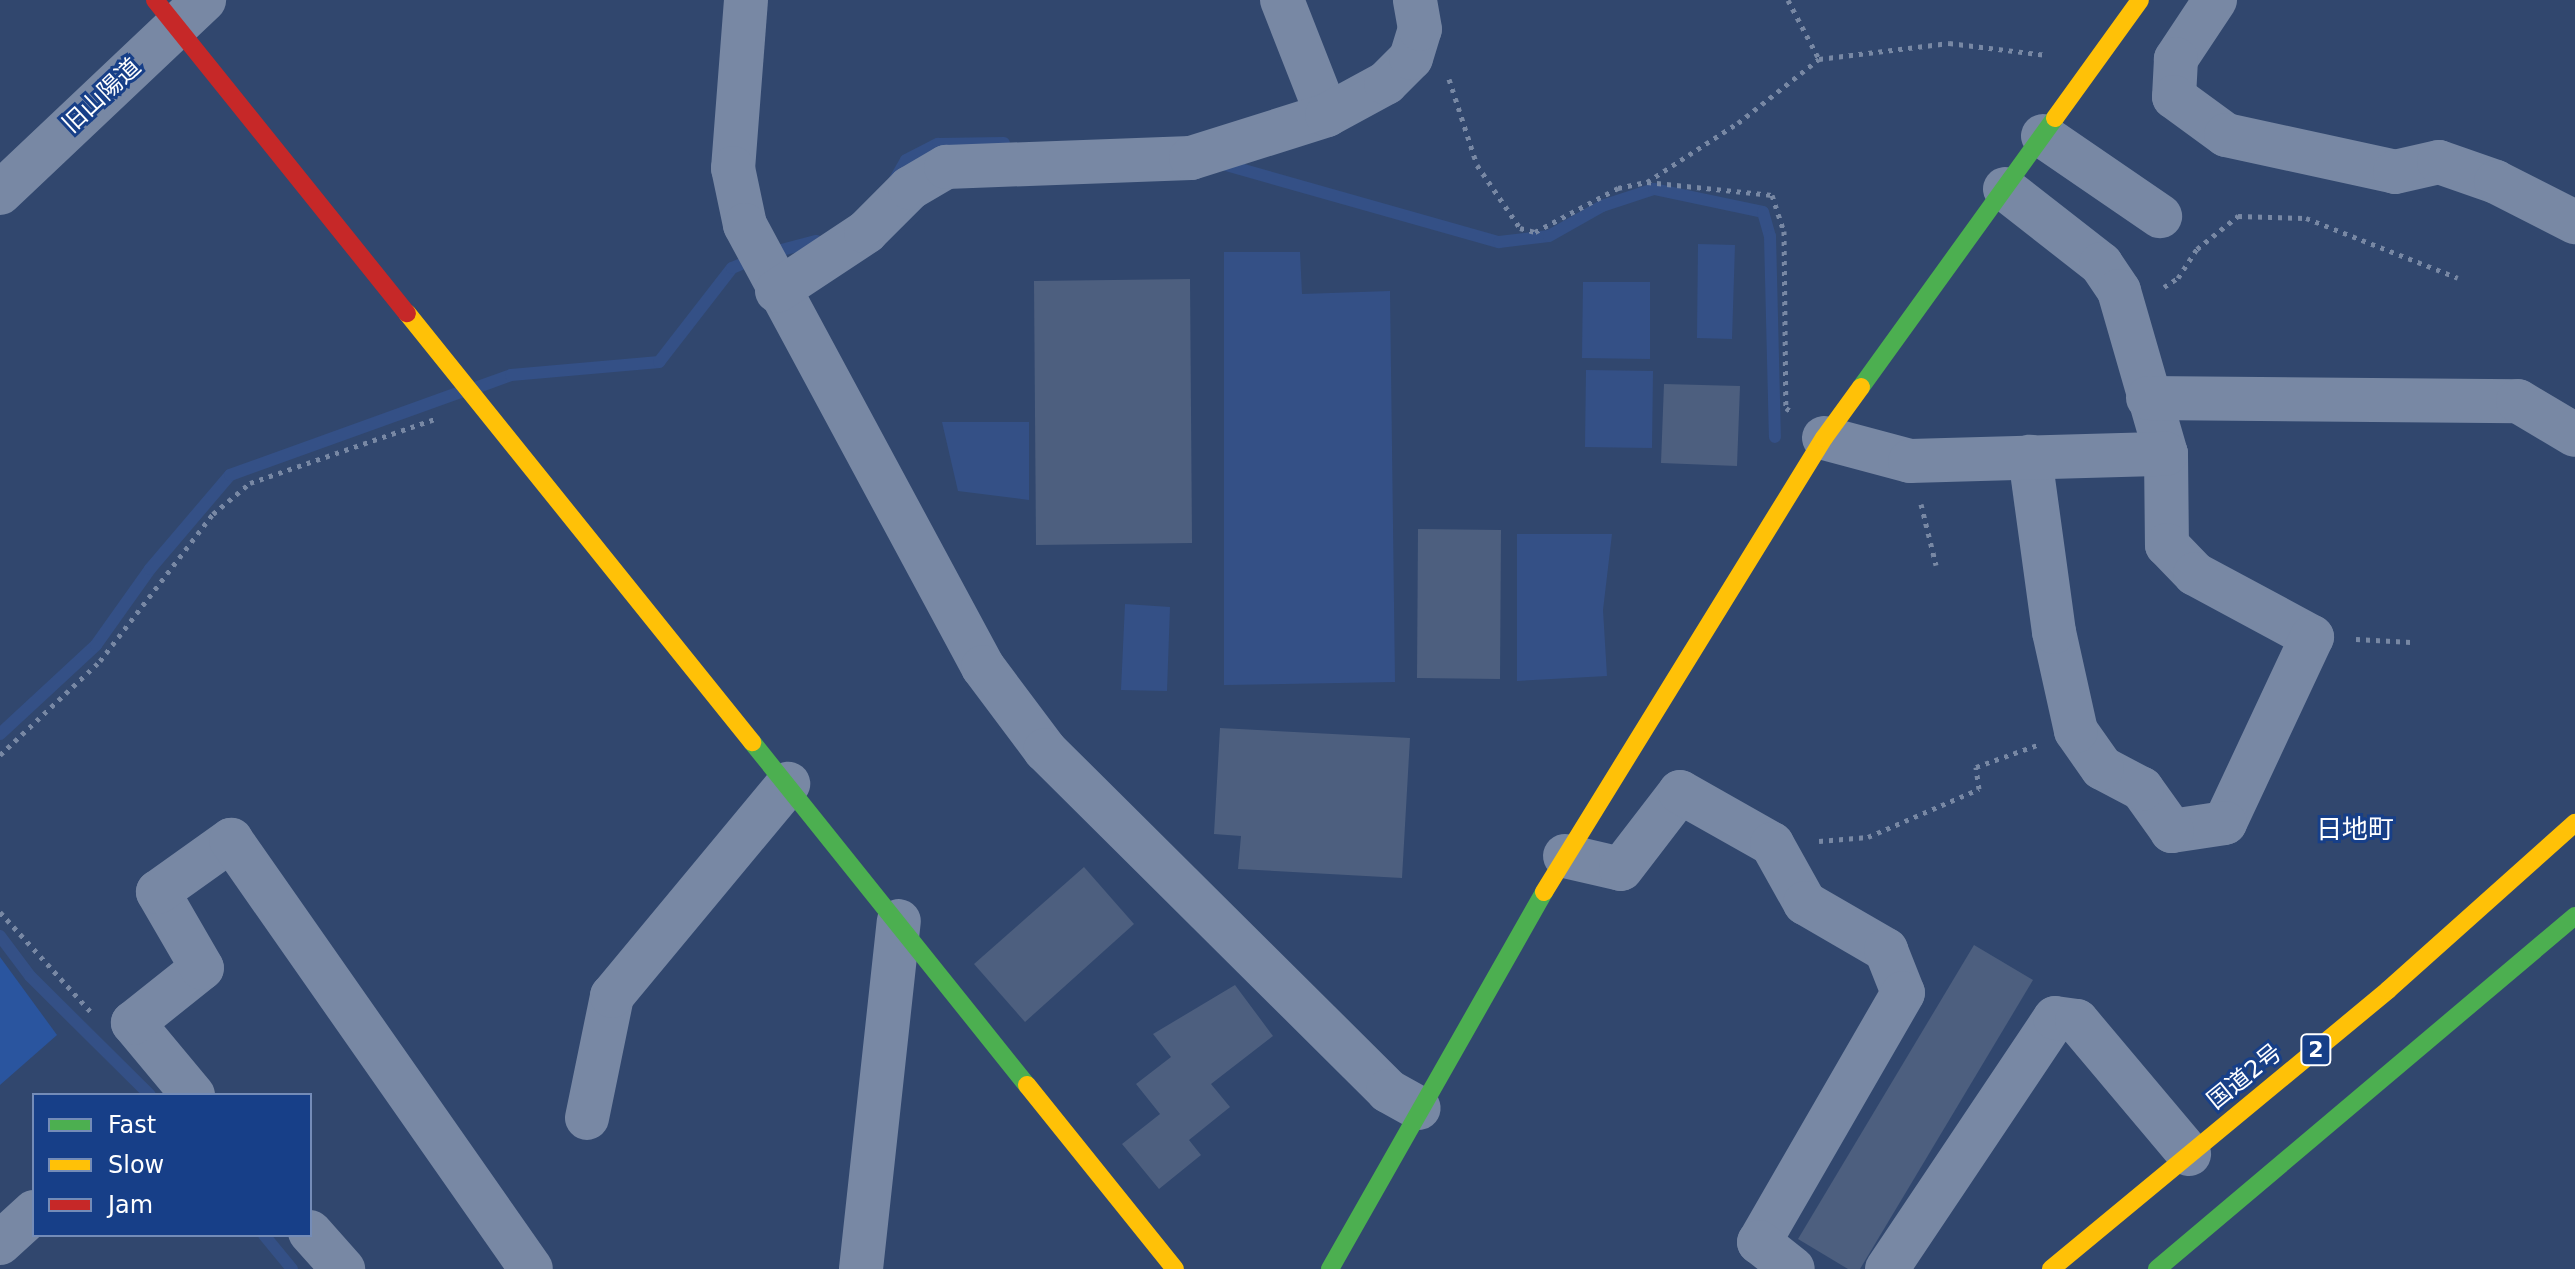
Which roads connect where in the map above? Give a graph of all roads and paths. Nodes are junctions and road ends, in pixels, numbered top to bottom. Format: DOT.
graph roads {
  1 [pos="746,0"];
  2 [pos="1282,0"];
  3 [pos="1788,0"];
  4 [pos="2140,0"];
  5 [pos="2215,0"];
  6 [pos="179,8"];
  7 [pos="1417,15"];
  8 [pos="1819,59"];
  9 [pos="2096,61"];
  10 [pos="1327,115"];
  11 [pos="2043,136"];
  12 [pos="1647,182"];
  13 [pos="2005,189"];
  14 [pos="0,193"];
  15 [pos="2160,216"];
  16 [pos="2575,222"];
  17 [pos="2197,249"];
  18 [pos="2458,278"];
  19 [pos="777,291"];
  20 [pos="2148,398"];
  21 [pos="481,401"];
  22 [pos="2575,435"];
  23 [pos="1824,438"];
  24 [pos="2166,454"];
  25 [pos="2030,457"];
  26 [pos="1910,461"];
  27 [pos="1936,565"];
  28 [pos="2312,637"];
  29 [pos="2411,642"];
  30 [pos="2076,731"];
  31 [pos="0,755"];
  32 [pos="788,784"];
  33 [pos="2575,823"];
  34 [pos="1772,844"];
  35 [pos="1565,856"];
  36 [pos="0,912"];
  37 [pos="2575,916"];
  38 [pos="899,921"];
  39 [pos="95,1015"];
  40 [pos="191,1093"];
  41 [pos="1419,1108"];
  42 [pos="587,1118"];
  43 [pos="2189,1154"];
  44 [pos="32,1214"];
  45 [pos="312,1234"];
  46 [pos="0,1243"];
  47 [pos="343,1269"];
  48 [pos="531,1269"];
  49 [pos="861,1269"];
  50 [pos="1175,1269"];
  51 [pos="1330,1269"];
  52 [pos="1793,1269"];
  53 [pos="1887,1269"];
  54 [pos="2051,1269"];
  55 [pos="2157,1269"];
  1 -- 19 [label="street"];
  2 -- 10 [label="street"];
  3 -- 8 [label="path"];
  4 -- 9 [label="main road"];
  5 -- 16 [label="street"];
  6 -- 14 [label="street, 旧山陽道"];
  6 -- 21 [label="main road"];
  7 -- 10 [label="street"];
  7 -- 12 [label="path"];
  8 -- 9 [label="path"];
  8 -- 12 [label="path"];
  9 -- 11 [label="main road"];
  10 -- 19 [label="street"];
  11 -- 13 [label="main road"];
  11 -- 15 [label="street"];
  12 -- 23 [label="path"];
  13 -- 20 [label="street"];
  13 -- 23 [label="main road"];
  17 -- 18 [label="path"];
  19 -- 41 [label="street"];
  20 -- 22 [label="street"];
  20 -- 24 [label="street"];
  21 -- 31 [label="path"];
  21 -- 32 [label="main road"];
  23 -- 26 [label="street"];
  23 -- 35 [label="main road"];
  24 -- 25 [label="street"];
  24 -- 28 [label="street"];
  25 -- 26 [label="street"];
  25 -- 30 [label="street"];
  26 -- 27 [label="path"];
  28 -- 29 [label="path"];
  28 -- 30 [label="street"];
  30 -- 34 [label="path"];
  32 -- 38 [label="main road"];
  32 -- 42 [label="street"];
  33 -- 43 [label="main road, 国道2号 / 2"];
  34 -- 35 [label="street"];
  34 -- 52 [label="street"];
  35 -- 41 [label="main road"];
  36 -- 39 [label="path"];
  37 -- 55 [label="main road"];
  38 -- 49 [label="street"];
  38 -- 50 [label="main road"];
  40 -- 48 [label="street"];
  41 -- 51 [label="main road"];
  43 -- 53 [label="street"];
  43 -- 54 [label="main road, 国道2号 / 2"];
  44 -- 46 [label="street"];
  45 -- 47 [label="street"];
}
